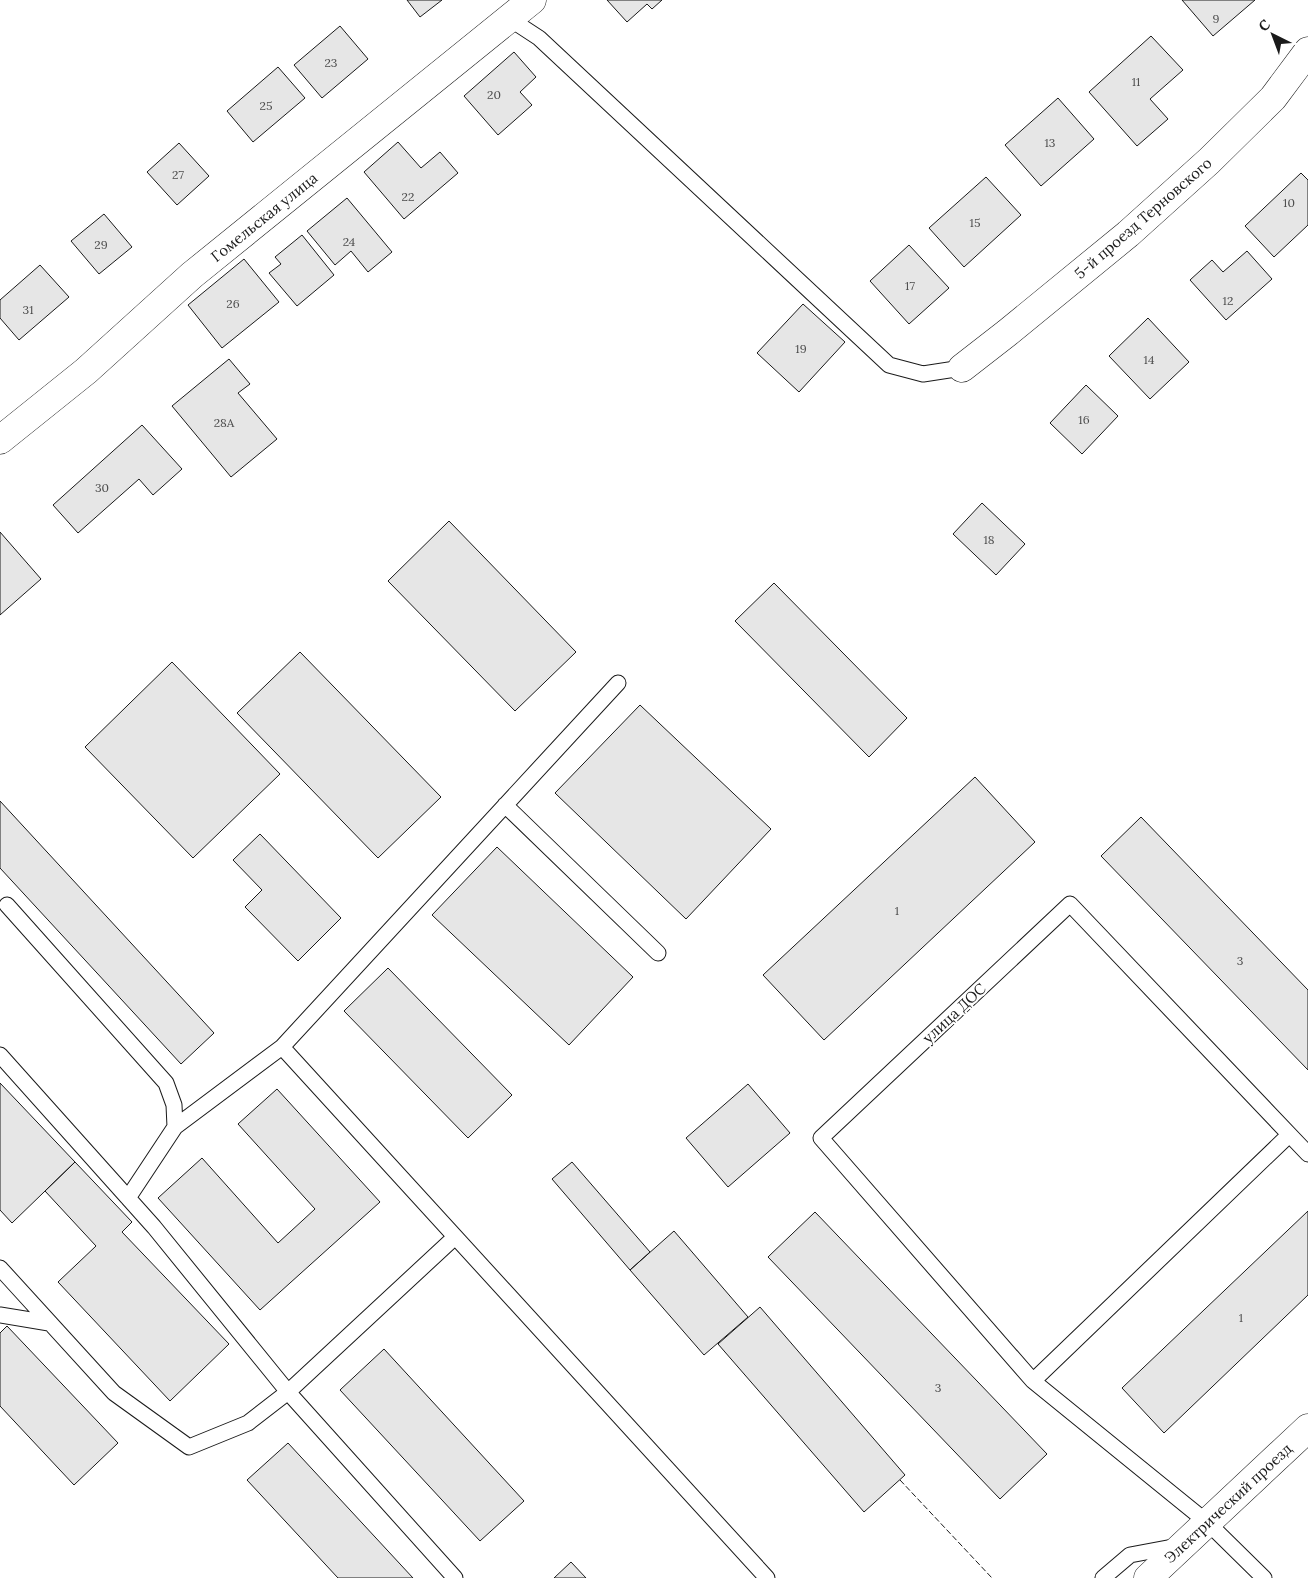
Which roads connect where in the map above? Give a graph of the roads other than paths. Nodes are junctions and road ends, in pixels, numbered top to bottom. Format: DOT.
graph roads {
  1 [pos="532,0"];
  2 [pos="510,19"];
  3 [pos="1308,51"];
  4 [pos="962,368"];
  5 [pos="0,440"];
  6 [pos="618,683"];
  7 [pos="505,806"];
  8 [pos="7,904"];
  9 [pos="658,953"];
  10 [pos="282,1047"];
  11 [pos="0,1054"];
  12 [pos="175,1127"];
  13 [pos="1289,1135"];
  14 [pos="1308,1154"];
  15 [pos="128,1198"];
  16 [pos="455,1237"];
  17 [pos="0,1268"];
  18 [pos="0,1315"];
  19 [pos="50,1322"];
  20 [pos="1033,1381"];
  21 [pos="288,1392"];
  22 [pos="1308,1428"];
  23 [pos="1208,1523"];
  24 [pos="1184,1545"];
  25 [pos="455,1578"];
  26 [pos="767,1578"];
  27 [pos="1103,1578"];
  28 [pos="1148,1578"];
  29 [pos="1264,1578"];
  1 -- 2 [label="street, Гомельская улица"];
  2 -- 4 [label="lane"];
  2 -- 5 [label="street, Гомельская улица"];
  3 -- 4 [label="street, 5-й проезд Терновского"];
  6 -- 7 [label="lane"];
  7 -- 9 [label="lane"];
  7 -- 10 [label="lane"];
  8 -- 12 [label="lane"];
  10 -- 12 [label="lane"];
  10 -- 16 [label="lane"];
  11 -- 15 [label="lane"];
  12 -- 15 [label="lane"];
  13 -- 14 [label="lane, улица ДОС"];
  13 -- 20 [label="lane"];
  13 -- 20 [label="lane, улица ДОС"];
  15 -- 21 [label="lane"];
  16 -- 21 [label="lane"];
  16 -- 26 [label="lane"];
  17 -- 19 [label="lane"];
  18 -- 19 [label="lane"];
  19 -- 21 [label="lane"];
  20 -- 23 [label="lane"];
  21 -- 25 [label="lane"];
  22 -- 23 [label="street, Электрический проезд"];
  23 -- 24 [label="street, Электрический проезд"];
  23 -- 29 [label="lane"];
  24 -- 27 [label="lane"];
  24 -- 28 [label="street, Электрический проезд"];
}
